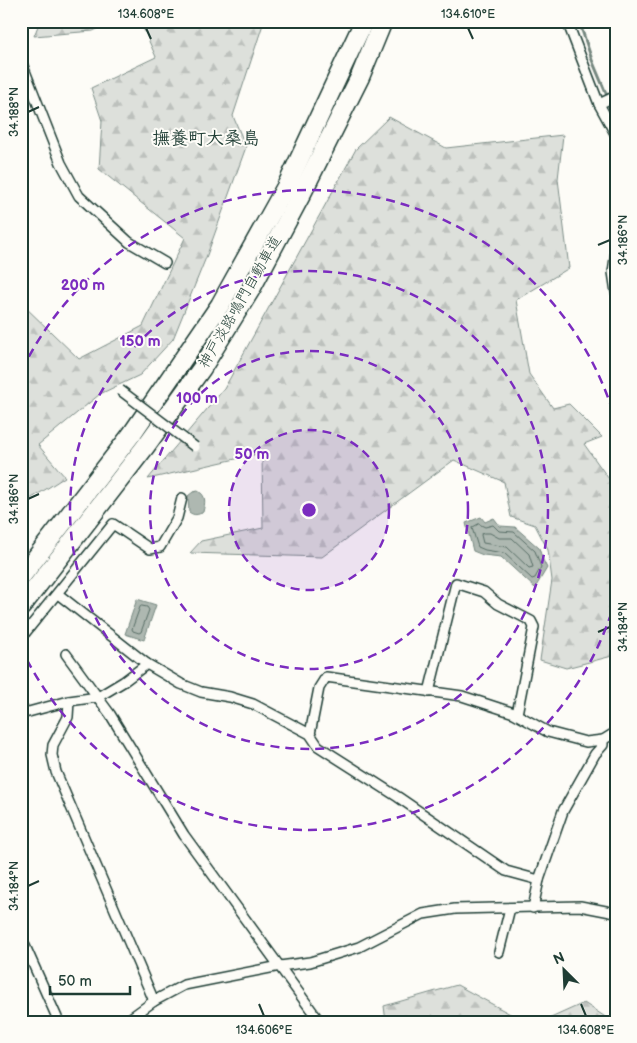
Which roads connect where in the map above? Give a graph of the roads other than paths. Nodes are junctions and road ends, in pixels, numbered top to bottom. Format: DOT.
graph roads {
  1 [pos="364,21"];
  2 [pos="383,21"];
  3 [pos="567,21"];
  4 [pos="21,61"];
  5 [pos="616,96"];
  6 [pos="598,104"];
  7 [pos="616,135"];
  8 [pos="616,252"];
  9 [pos="165,263"];
  10 [pos="616,292"];
  11 [pos="120,390"];
  12 [pos="196,447"];
  13 [pos="182,498"];
  14 [pos="21,577"];
  15 [pos="58,594"];
  16 [pos="21,607"];
  17 [pos="21,638"];
  18 [pos="66,654"];
  19 [pos="147,664"];
  20 [pos="430,692"];
  21 [pos="98,697"];
  22 [pos="70,701"];
  23 [pos="21,714"];
  24 [pos="517,714"];
  25 [pos="616,732"];
  26 [pos="310,734"];
  27 [pos="603,740"];
  28 [pos="539,880"];
  29 [pos="510,908"];
  30 [pos="533,908"];
  31 [pos="616,914"];
  32 [pos="21,937"];
  33 [pos="499,952"];
  34 [pos="280,966"];
  35 [pos="154,1001"];
  36 [pos="59,1022"];
  37 [pos="125,1022"];
  38 [pos="320,1022"];
  1 -- 14 [label="highway, 神戸淡路鳴門自動車道"];
  2 -- 16 [label="highway, 神戸淡路鳴門自動車道"];
  3 -- 6 [label="street"];
  4 -- 9 [label="street"];
  5 -- 6 [label="street"];
  6 -- 7 [label="street"];
  8 -- 10 [label="street"];
  11 -- 12 [label="street, bridge"];
  13 -- 15 [label="street"];
  15 -- 17 [label="street"];
  15 -- 19 [label="street"];
  18 -- 21 [label="street"];
  19 -- 21 [label="street"];
  19 -- 26 [label="street"];
  20 -- 24 [label="street"];
  20 -- 24 [label="street"];
  20 -- 26 [label="street"];
  21 -- 22 [label="street"];
  21 -- 34 [label="street"];
  22 -- 23 [label="street"];
  22 -- 35 [label="street"];
  24 -- 27 [label="street"];
  25 -- 27 [label="street"];
  26 -- 28 [label="street"];
  27 -- 28 [label="street"];
  28 -- 30 [label="street"];
  29 -- 30 [label="street"];
  29 -- 33 [label="street"];
  29 -- 34 [label="street"];
  30 -- 31 [label="street"];
  32 -- 36 [label="street"];
  34 -- 35 [label="street"];
  34 -- 38 [label="street"];
  35 -- 37 [label="street"];
}
